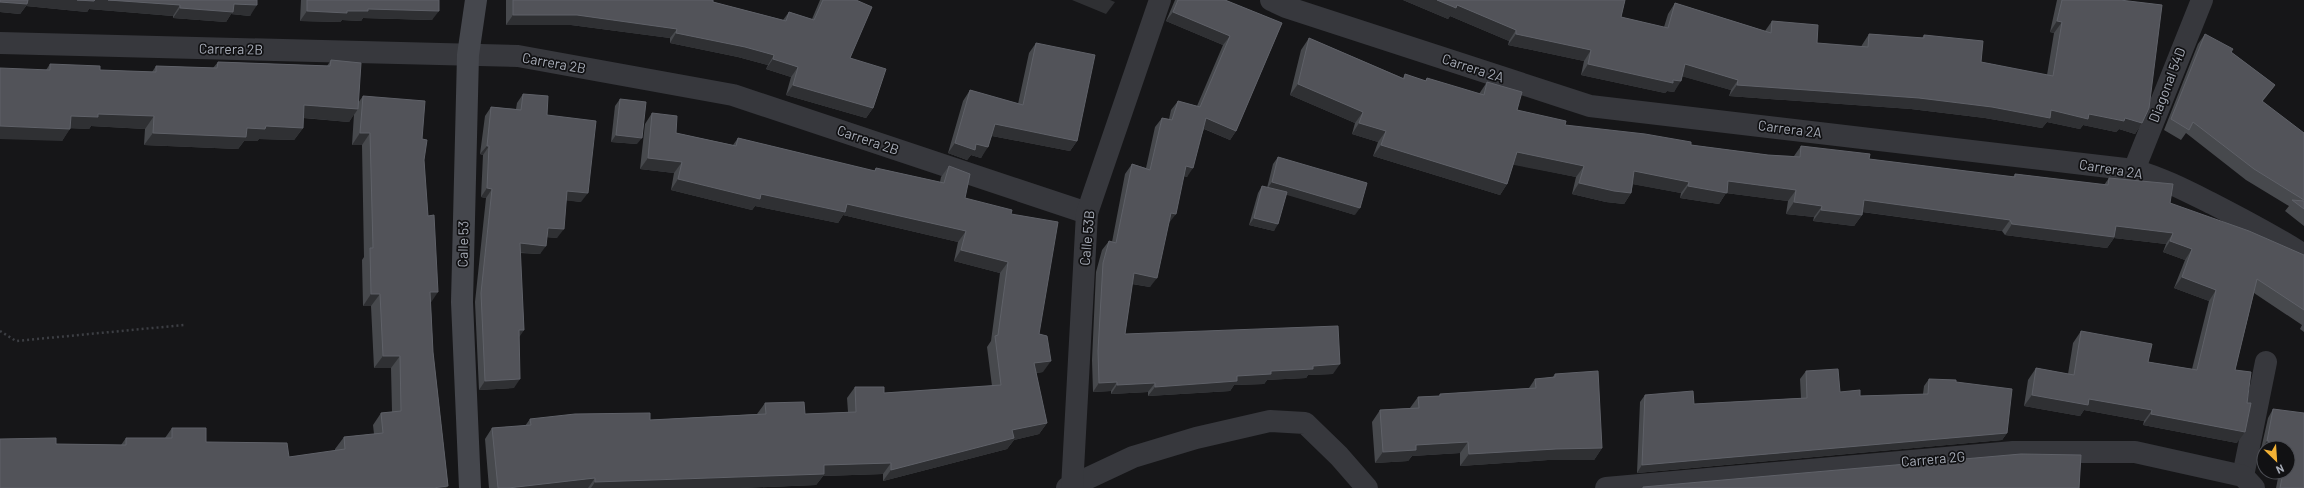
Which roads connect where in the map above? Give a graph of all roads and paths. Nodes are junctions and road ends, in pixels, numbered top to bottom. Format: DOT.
graph roads {
  1 [pos="476,0"];
  2 [pos="1160,0"];
  3 [pos="2202,0"];
  4 [pos="1282,2"];
  5 [pos="0,43"];
  6 [pos="468,55"];
  7 [pos="2134,170"];
  8 [pos="1087,213"];
  9 [pos="2304,255"];
  10 [pos="184,326"];
  11 [pos="0,331"];
  12 [pos="2266,362"];
  13 [pos="2249,482"];
  14 [pos="470,488"];
  15 [pos="1070,488"];
  16 [pos="1367,488"];
  17 [pos="1606,488"];
  1 -- 6 [label="street, Calle 53"];
  2 -- 8 [label="street, Calle 53B"];
  3 -- 7 [label="street, Diagonal 54D"];
  4 -- 7 [label="street, Carrera 2A"];
  5 -- 6 [label="street, Carrera 2B"];
  6 -- 8 [label="street, Carrera 2B"];
  6 -- 14 [label="street, Calle 53"];
  7 -- 9 [label="street, Carrera 2A"];
  8 -- 15 [label="street, Calle 53B"];
  10 -- 11 [label="path"];
  12 -- 13 [label="street"];
  13 -- 17 [label="street, Carrera 2G"];
  15 -- 16 [label="street"];
}
